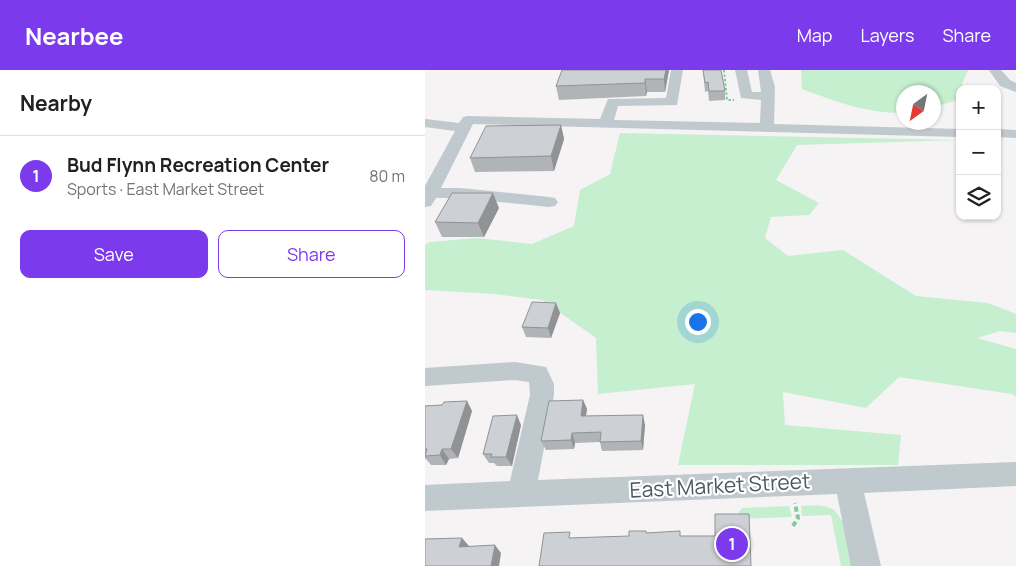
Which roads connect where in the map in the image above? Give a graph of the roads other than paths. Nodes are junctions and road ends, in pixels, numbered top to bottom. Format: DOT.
graph roads {
  1 [pos="677,70"];
  2 [pos="741,70"];
  3 [pos="764,70"];
  4 [pos="995,70"];
  5 [pos="1016,88"];
  6 [pos="768,97"];
  7 [pos="425,123"];
  8 [pos="465,124"];
  9 [pos="605,124"];
  10 [pos="767,128"];
  11 [pos="956,133"];
  12 [pos="1001,134"];
  13 [pos="1016,134"];
  14 [pos="425,168"];
  15 [pos="442,169"];
  16 [pos="427,198"];
  17 [pos="549,202"];
  18 [pos="425,377"];
  19 [pos="1016,474"];
  20 [pos="848,480"];
  21 [pos="521,495"];
  22 [pos="425,498"];
  23 [pos="866,566"];
  1 -- 9 [label="street"];
  2 -- 6 [label="street"];
  3 -- 6 [label="street"];
  4 -- 5 [label="street"];
  6 -- 10 [label="street"];
  7 -- 8 [label="street"];
  8 -- 9 [label="street"];
  8 -- 15 [label="street"];
  9 -- 10 [label="street"];
  10 -- 11 [label="street"];
  12 -- 13 [label="street"];
  14 -- 15 [label="street"];
  15 -- 16 [label="street"];
  16 -- 17 [label="street"];
  18 -- 21 [label="street"];
  19 -- 20 [label="street, East Market Street"];
  20 -- 21 [label="street, East Market Street"];
  20 -- 23 [label="street"];
  21 -- 22 [label="street, East Market Street"];
}
